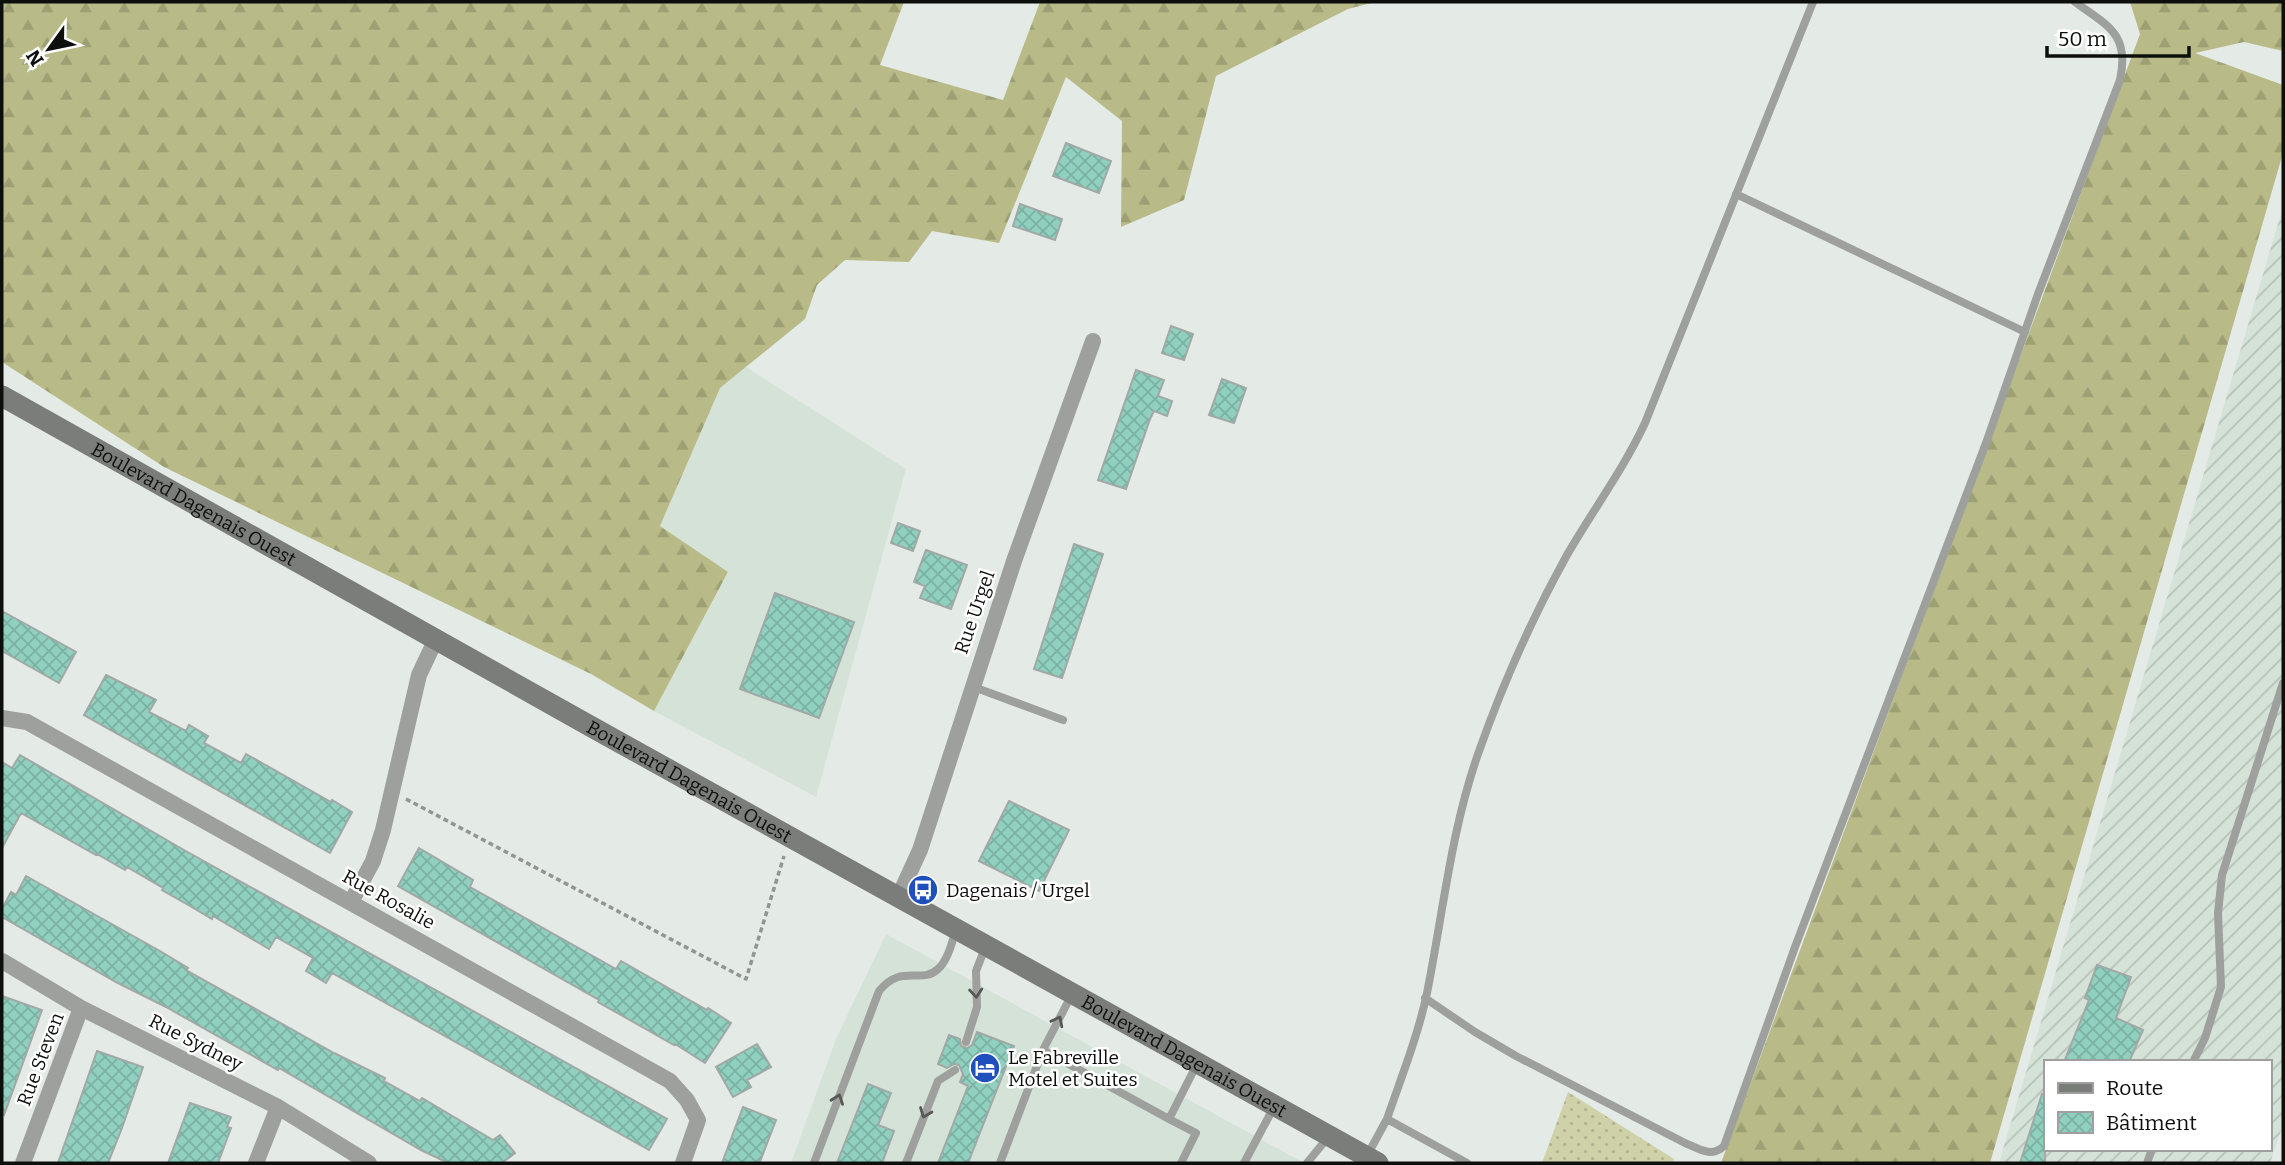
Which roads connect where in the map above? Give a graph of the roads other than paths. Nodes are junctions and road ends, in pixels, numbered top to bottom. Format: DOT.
graph roads {
  1 [pos="1813,2"];
  2 [pos="2075,2"];
  3 [pos="1736,194"];
  4 [pos="2025,332"];
  5 [pos="1093,341"];
  6 [pos="2,396"];
  7 [pos="436,639"];
  8 [pos="2283,683"];
  9 [pos="971,686"];
  10 [pos="2,718"];
  11 [pos="1063,720"];
  12 [pos="898,898"];
  13 [pos="351,902"];
  14 [pos="956,929"];
  15 [pos="986,945"];
  16 [pos="2,961"];
  17 [pos="1073,993"];
  18 [pos="1425,999"];
  19 [pos="82,1008"];
  20 [pos="966,1042"];
  21 [pos="1043,1050"];
  22 [pos="2194,1060"];
  23 [pos="1198,1063"];
  24 [pos="954,1070"];
  25 [pos="1275,1106"];
  26 [pos="278,1107"];
  27 [pos="1169,1119"];
  28 [pos="1387,1119"];
  29 [pos="1329,1136"];
  30 [pos="1372,1160"];
  31 [pos="23,1163"];
  32 [pos="256,1163"];
  33 [pos="369,1163"];
  34 [pos="683,1163"];
  35 [pos="814,1163"];
  36 [pos="906,1163"];
  37 [pos="1000,1163"];
  38 [pos="1181,1163"];
  39 [pos="1244,1163"];
  40 [pos="1307,1163"];
  41 [pos="1467,1163"];
  1 -- 3 [label="lane"];
  2 -- 4 [label="lane"];
  3 -- 4 [label="lane"];
  3 -- 18 [label="lane"];
  4 -- 18 [label="lane"];
  5 -- 9 [label="street, Rue Urgel"];
  6 -- 7 [label="main road, Boulevard Dagenais Ouest"];
  7 -- 12 [label="main road, Boulevard Dagenais Ouest"];
  7 -- 13 [label="street"];
  8 -- 22 [label="lane"];
  9 -- 11 [label="lane"];
  9 -- 12 [label="street, Rue Urgel"];
  10 -- 13 [label="street, Rue Rosalie"];
  12 -- 14 [label="main road, Boulevard Dagenais Ouest"];
  13 -- 34 [label="street, Rue Rosalie"];
  14 -- 15 [label="main road, Boulevard Dagenais Ouest"];
  35 -- 14 [label="lane, one-way"];
  15 -- 17 [label="main road, Boulevard Dagenais Ouest"];
  15 -- 20 [label="lane, one-way"];
  16 -- 19 [label="street, Rue Sydney"];
  21 -- 17 [label="lane, one-way"];
  17 -- 23 [label="main road, Boulevard Dagenais Ouest"];
  18 -- 28 [label="lane"];
  19 -- 26 [label="street, Rue Sydney"];
  19 -- 31 [label="street, Rue Steven"];
  21 -- 27 [label="lane"];
  21 -- 37 [label="lane"];
  23 -- 25 [label="main road, Boulevard Dagenais Ouest"];
  23 -- 27 [label="lane"];
  24 -- 36 [label="lane, one-way"];
  25 -- 29 [label="main road, Boulevard Dagenais Ouest"];
  25 -- 39 [label="lane"];
  26 -- 32 [label="street"];
  26 -- 33 [label="street, Rue Sydney"];
  27 -- 38 [label="lane"];
  28 -- 30 [label="lane"];
  28 -- 41 [label="lane"];
  29 -- 30 [label="main road, Boulevard Dagenais Ouest"];
  29 -- 40 [label="lane"];
}
